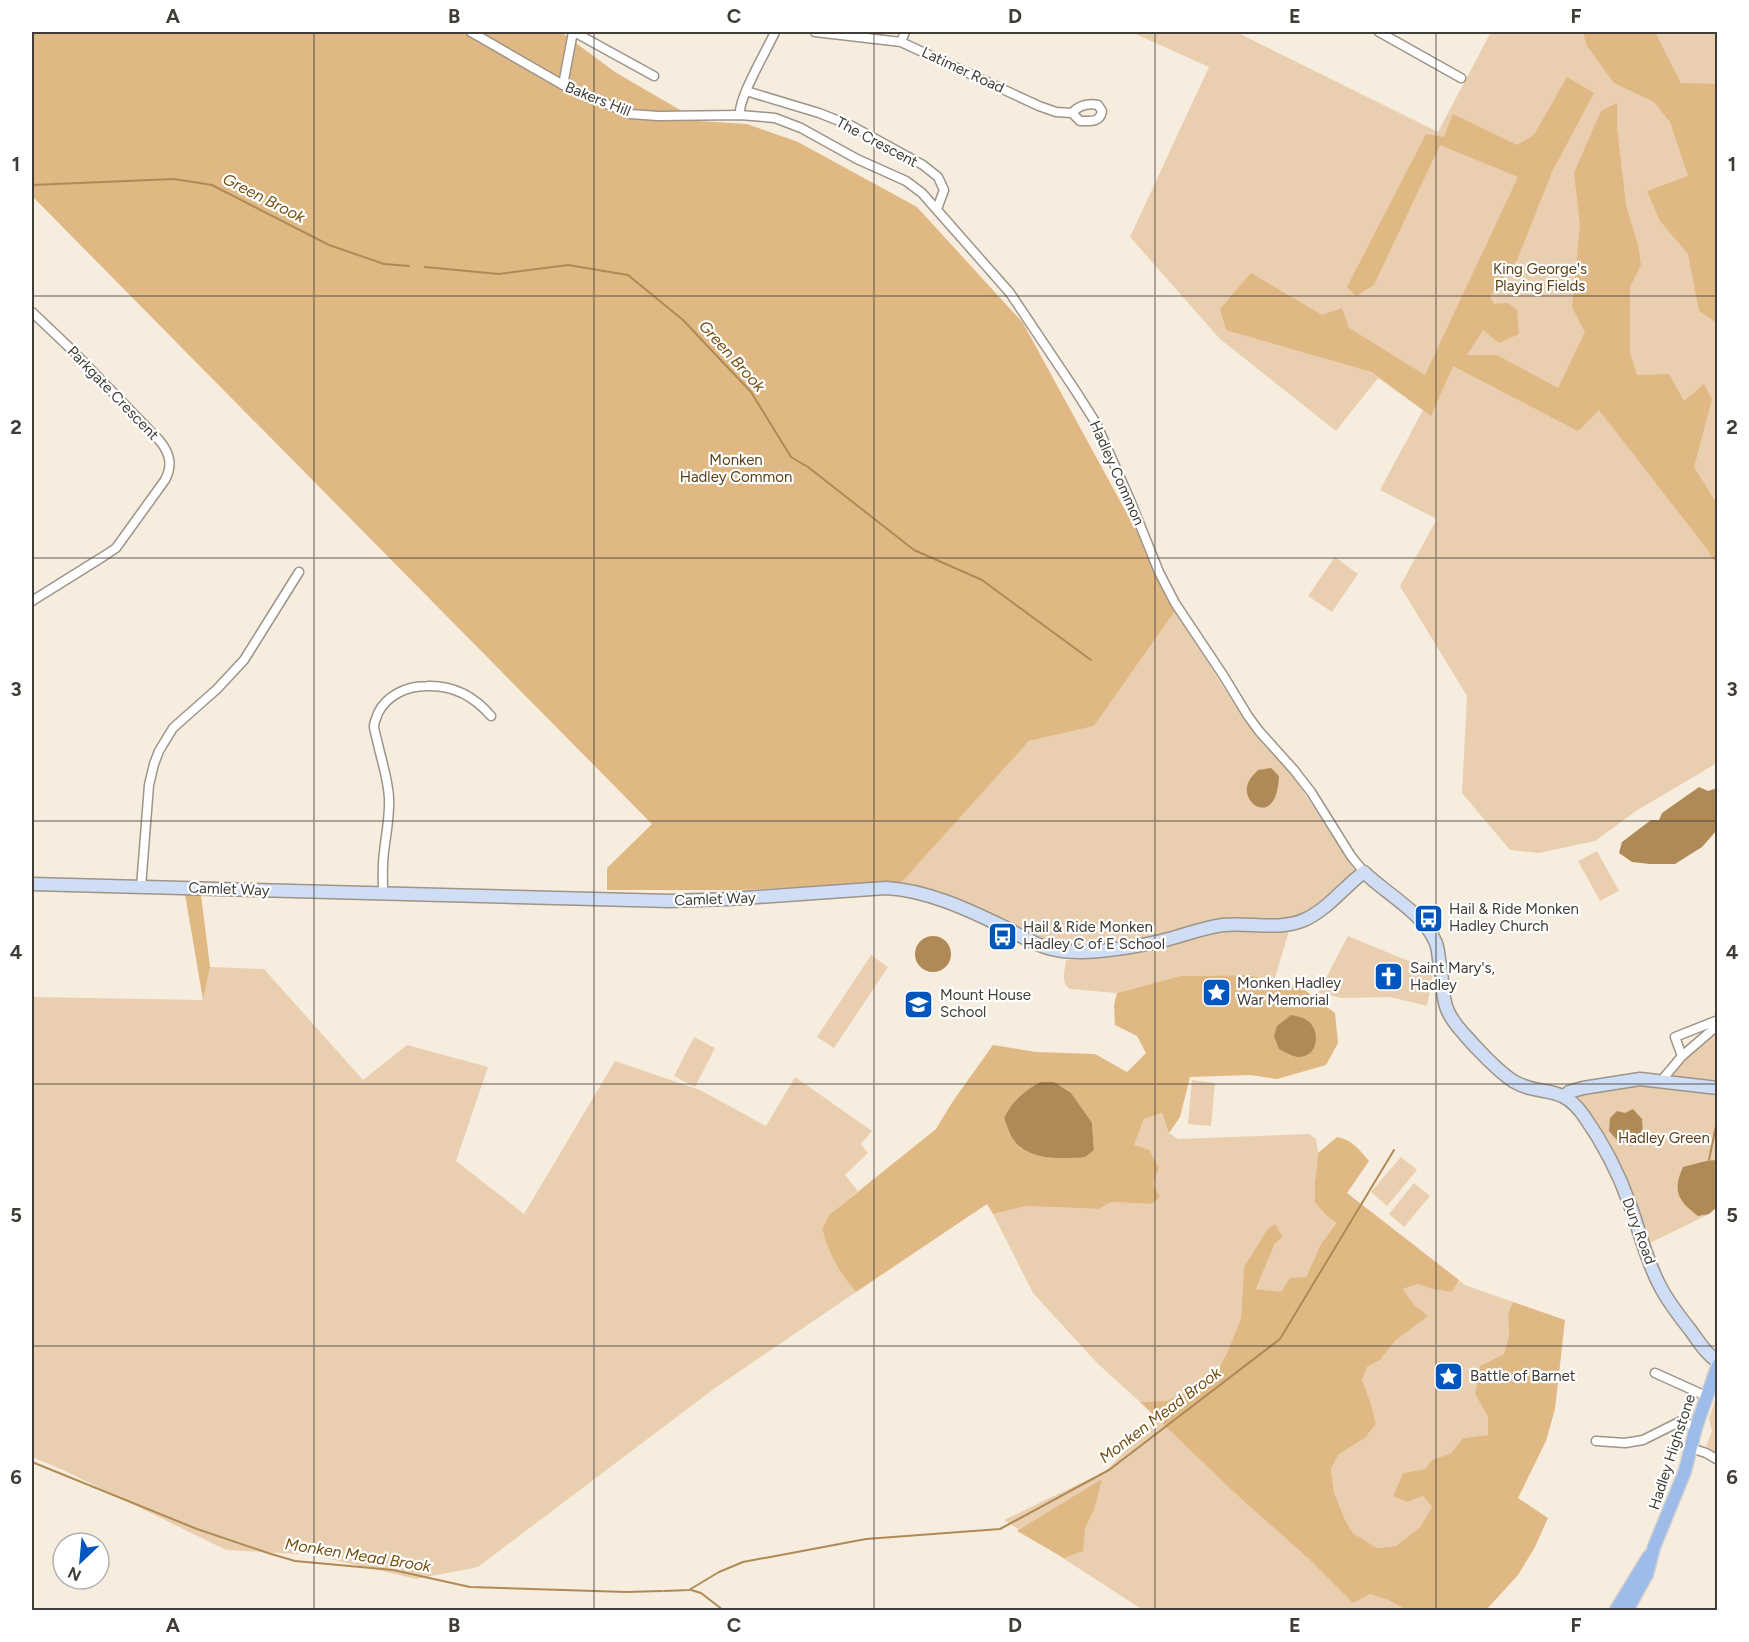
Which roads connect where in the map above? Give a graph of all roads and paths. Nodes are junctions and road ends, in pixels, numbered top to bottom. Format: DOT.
graph roads {
  1 [pos="471,32"];
  2 [pos="573,32"];
  3 [pos="775,32"];
  4 [pos="815,32"];
  5 [pos="905,32"];
  6 [pos="1379,32"];
  7 [pos="901,42"];
  8 [pos="654,76"];
  9 [pos="1461,78"];
  10 [pos="563,85"];
  11 [pos="746,92"];
  12 [pos="1072,113"];
  13 [pos="740,114"];
  14 [pos="937,209"];
  15 [pos="32,312"];
  16 [pos="299,572"];
  17 [pos="32,602"];
  18 [pos="490,716"];
  19 [pos="1364,872"];
  20 [pos="32,884"];
  21 [pos="141,887"];
  22 [pos="383,893"];
  23 [pos="1718,1020"];
  24 [pos="1718,1025"];
  25 [pos="1682,1056"];
  26 [pos="1661,1081"];
  27 [pos="1718,1088"];
  28 [pos="1565,1096"];
  29 [pos="1718,1363"];
  30 [pos="1655,1373"];
  31 [pos="1706,1396"];
  32 [pos="1696,1427"];
  33 [pos="1596,1441"];
  34 [pos="1691,1448"];
  35 [pos="1718,1460"];
  36 [pos="1622,1610"];
  1 -- 10 [label="street, Bakers Hill"];
  2 -- 8 [label="street"];
  2 -- 10 [label="street"];
  3 -- 11 [label="street"];
  4 -- 7 [label="street, Latimer Road"];
  5 -- 7 [label="street"];
  6 -- 9 [label="street"];
  7 -- 12 [label="street, Latimer Road"];
  10 -- 13 [label="street, Bakers Hill"];
  11 -- 13 [label="street"];
  11 -- 14 [label="street, The Crescent"];
  13 -- 14 [label="street, Hadley Common"];
  14 -- 19 [label="street, Hadley Common"];
  15 -- 17 [label="street, Parkgate Crescent"];
  16 -- 21 [label="street"];
  18 -- 22 [label="street"];
  19 -- 22 [label="street, Camlet Way"];
  19 -- 28 [label="street"];
  20 -- 21 [label="street, Camlet Way"];
  21 -- 22 [label="street, Camlet Way"];
  23 -- 25 [label="street"];
  24 -- 25 [label="street"];
  25 -- 26 [label="street"];
  26 -- 27 [label="street"];
  26 -- 28 [label="street"];
  28 -- 29 [label="street, Dury Road"];
  29 -- 31 [label="main road, Hadley Highstone"];
  30 -- 31 [label="street"];
  31 -- 32 [label="main road, Hadley Highstone"];
  32 -- 33 [label="street"];
  32 -- 34 [label="main road, Hadley Highstone"];
  34 -- 35 [label="street"];
  34 -- 36 [label="main road, Hadley Highstone"];
}
